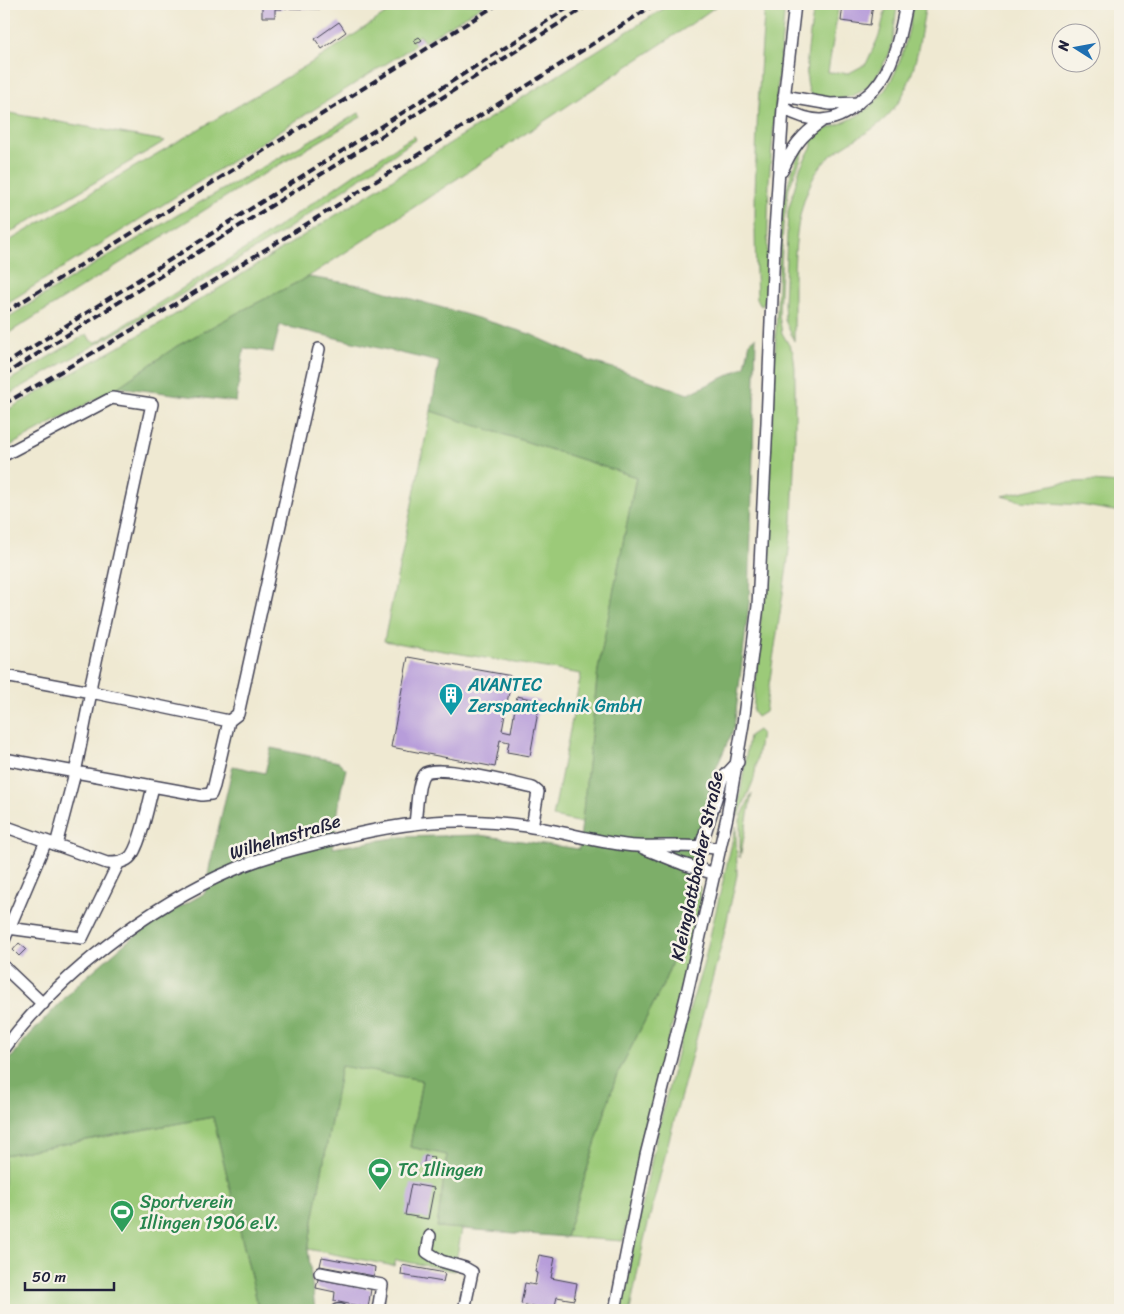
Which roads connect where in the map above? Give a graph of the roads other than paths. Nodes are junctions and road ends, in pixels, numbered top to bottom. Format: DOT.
graph roads {
  1 [pos="795,4"];
  2 [pos="906,4"];
  3 [pos="784,96"];
  4 [pos="858,103"];
  5 [pos="783,108"];
  6 [pos="822,120"];
  7 [pos="778,179"];
  8 [pos="319,349"];
  9 [pos="4,455"];
  10 [pos="4,682"];
  11 [pos="91,692"];
  12 [pos="229,720"];
  13 [pos="4,759"];
  14 [pos="738,762"];
  15 [pos="75,773"];
  16 [pos="153,787"];
  17 [pos="416,823"];
  18 [pos="4,826"];
  19 [pos="532,827"];
  20 [pos="51,843"];
  21 [pos="636,846"];
  22 [pos="701,846"];
  23 [pos="720,849"];
  24 [pos="118,864"];
  25 [pos="715,874"];
  26 [pos="8,928"];
  27 [pos="4,940"];
  28 [pos="5,970"];
  29 [pos="43,1004"];
  30 [pos="4,1049"];
  31 [pos="430,1236"];
  32 [pos="320,1273"];
  33 [pos="378,1310"];
  34 [pos="464,1310"];
  35 [pos="615,1310"];
  1 -- 3 [label="street, Kleinglattbacher Straße"];
  2 -- 4 [label="street"];
  3 -- 4 [label="street"];
  3 -- 5 [label="street, Kleinglattbacher Straße"];
  4 -- 6 [label="street"];
  5 -- 6 [label="street"];
  5 -- 7 [label="street, Kleinglattbacher Straße"];
  6 -- 7 [label="street"];
  7 -- 14 [label="street, Kleinglattbacher Straße"];
  8 -- 12 [label="street"];
  9 -- 11 [label="street"];
  10 -- 11 [label="street"];
  11 -- 12 [label="street"];
  11 -- 15 [label="street"];
  12 -- 16 [label="street"];
  13 -- 15 [label="street"];
  14 -- 22 [label="street"];
  14 -- 23 [label="street, Kleinglattbacher Straße"];
  15 -- 16 [label="street"];
  15 -- 20 [label="street"];
  16 -- 24 [label="street"];
  17 -- 19 [label="street, Wilhelmstraße"];
  17 -- 19 [label="street"];
  17 -- 29 [label="street, Wilhelmstraße"];
  18 -- 20 [label="street"];
  19 -- 21 [label="street, Wilhelmstraße"];
  20 -- 24 [label="street"];
  20 -- 26 [label="street"];
  21 -- 22 [label="street, Wilhelmstraße"];
  21 -- 25 [label="street, Wilhelmstraße"];
  22 -- 23 [label="street, Wilhelmstraße"];
  23 -- 25 [label="street, Kleinglattbacher Straße"];
  24 -- 26 [label="street"];
  25 -- 35 [label="street, Kleinglattbacher Straße"];
  26 -- 27 [label="street"];
  28 -- 29 [label="street"];
  29 -- 30 [label="street, Wilhelmstraße"];
  31 -- 34 [label="street"];
  32 -- 33 [label="street"];
}
